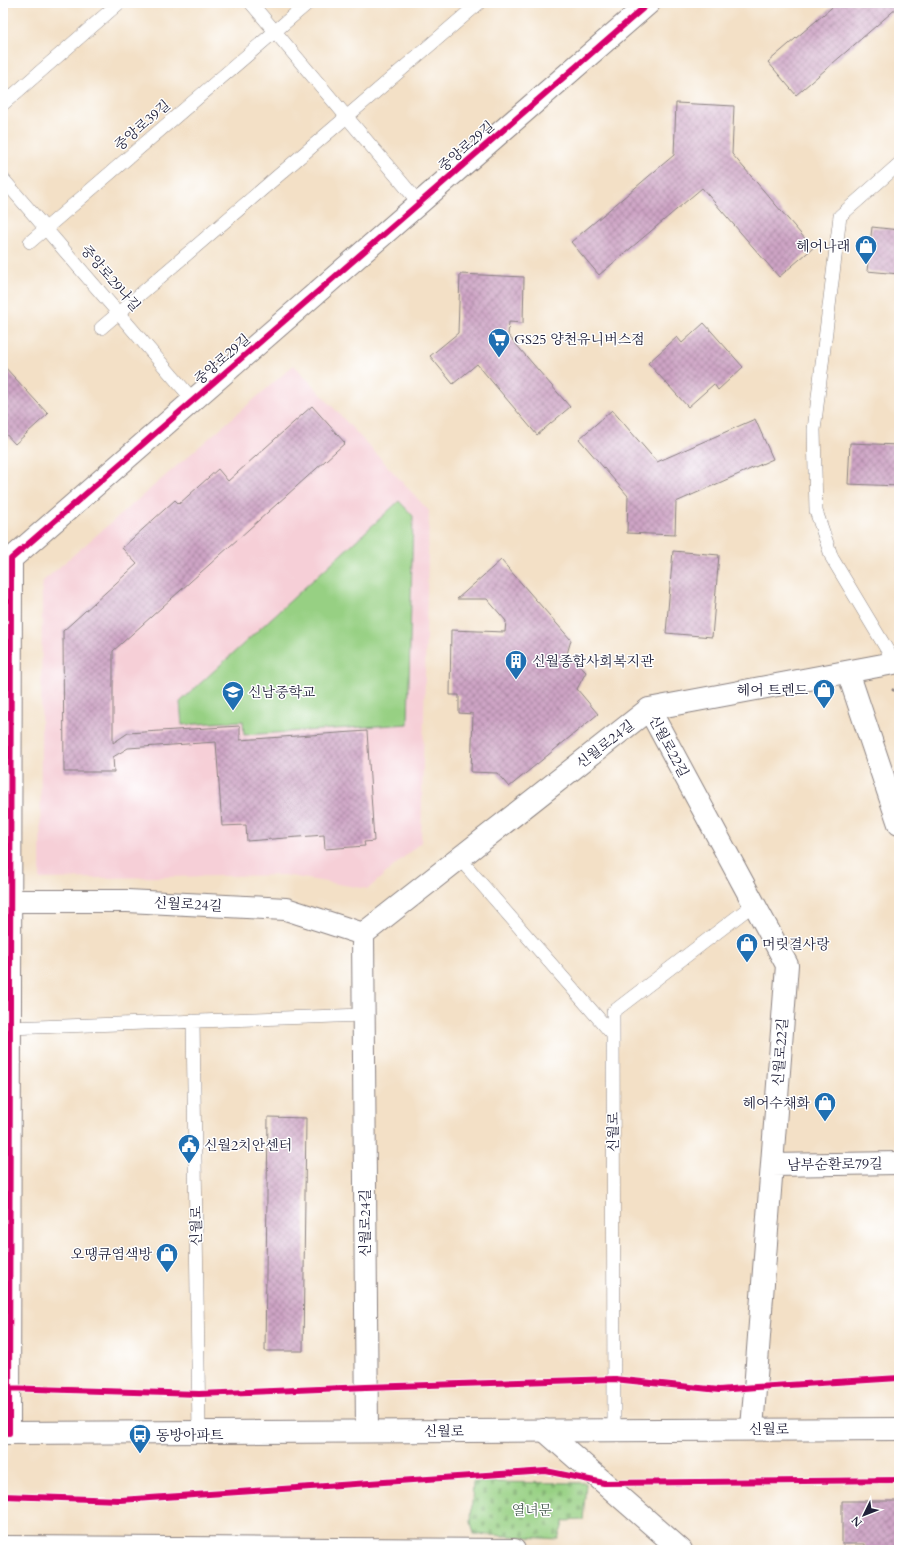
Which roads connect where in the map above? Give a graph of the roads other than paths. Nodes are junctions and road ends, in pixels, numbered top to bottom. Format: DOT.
graph roads {
  1 [pos="119,3"];
  2 [pos="251,3"];
  3 [pos="308,3"];
  4 [pos="479,3"];
  5 [pos="649,3"];
  6 [pos="275,32"];
  7 [pos="3,104"];
  8 [pos="346,118"];
  9 [pos="899,164"];
  10 [pos="3,179"];
  11 [pos="418,203"];
  12 [pos="46,228"];
  13 [pos="30,242"];
  14 [pos="119,312"];
  15 [pos="101,328"];
  16 [pos="193,400"];
  17 [pos="897,663"];
  18 [pos="848,672"];
  19 [pos="649,709"];
  20 [pos="899,824"];
  21 [pos="6,825"];
  22 [pos="459,858"];
  23 [pos="10,901"];
  24 [pos="754,904"];
  25 [pos="363,934"];
  26 [pos="363,1015"];
  27 [pos="193,1021"];
  28 [pos="9,1028"];
  29 [pos="613,1035"];
  30 [pos="899,1162"];
  31 [pos="772,1165"];
  32 [pos="6,1185"];
  33 [pos="752,1429"];
  34 [pos="899,1429"];
  35 [pos="544,1430"];
  36 [pos="614,1430"];
  37 [pos="367,1431"];
  38 [pos="199,1432"];
  39 [pos="6,1433"];
  40 [pos="17,1548"];
  41 [pos="167,1549"];
  42 [pos="514,1550"];
  43 [pos="681,1550"];
  1 -- 7 [label="lane"];
  2 -- 6 [label="lane"];
  3 -- 6 [label="lane, 중앙로39길"];
  4 -- 8 [label="lane"];
  5 -- 11 [label="street, 중앙로29길"];
  6 -- 8 [label="lane"];
  6 -- 12 [label="lane, 중앙로39길"];
  8 -- 11 [label="lane"];
  8 -- 14 [label="lane"];
  9 -- 17 [label="lane"];
  10 -- 12 [label="lane, 중앙로29나길"];
  11 -- 16 [label="street, 중앙로29길"];
  12 -- 13 [label="lane, 중앙로39길"];
  12 -- 14 [label="lane, 중앙로29나길"];
  14 -- 15 [label="lane"];
  14 -- 16 [label="lane, 중앙로29나길"];
  16 -- 21 [label="street, 중앙로29길"];
  17 -- 18 [label="street, 신월로24길"];
  18 -- 19 [label="street, 신월로24길"];
  18 -- 20 [label="street"];
  19 -- 22 [label="street, 신월로24길"];
  19 -- 24 [label="street, 신월로22길"];
  21 -- 23 [label="street, 중앙로29길"];
  22 -- 25 [label="street, 신월로24길"];
  22 -- 29 [label="lane"];
  23 -- 25 [label="street, 신월로24길"];
  23 -- 28 [label="street, 중앙로29길"];
  24 -- 29 [label="lane, 신월로"];
  24 -- 31 [label="street, 신월로22길"];
  25 -- 26 [label="street, 신월로24길"];
  26 -- 27 [label="lane"];
  26 -- 37 [label="street, 신월로24길"];
  27 -- 28 [label="lane"];
  27 -- 38 [label="lane, 신월로"];
  28 -- 32 [label="street, 중앙로29길"];
  29 -- 36 [label="lane, 신월로"];
  30 -- 31 [label="street, 남부순환로79길"];
  31 -- 33 [label="street, 신월로22길"];
  32 -- 39 [label="street, 중앙로29길"];
  33 -- 34 [label="street, 신월로"];
  33 -- 36 [label="street, 신월로"];
  35 -- 36 [label="street, 신월로"];
  35 -- 37 [label="street, 신월로"];
  35 -- 43 [label="street"];
  37 -- 38 [label="street, 신월로"];
  38 -- 39 [label="street, 신월로"];
  40 -- 41 [label="street"];
  41 -- 42 [label="street"];
}
